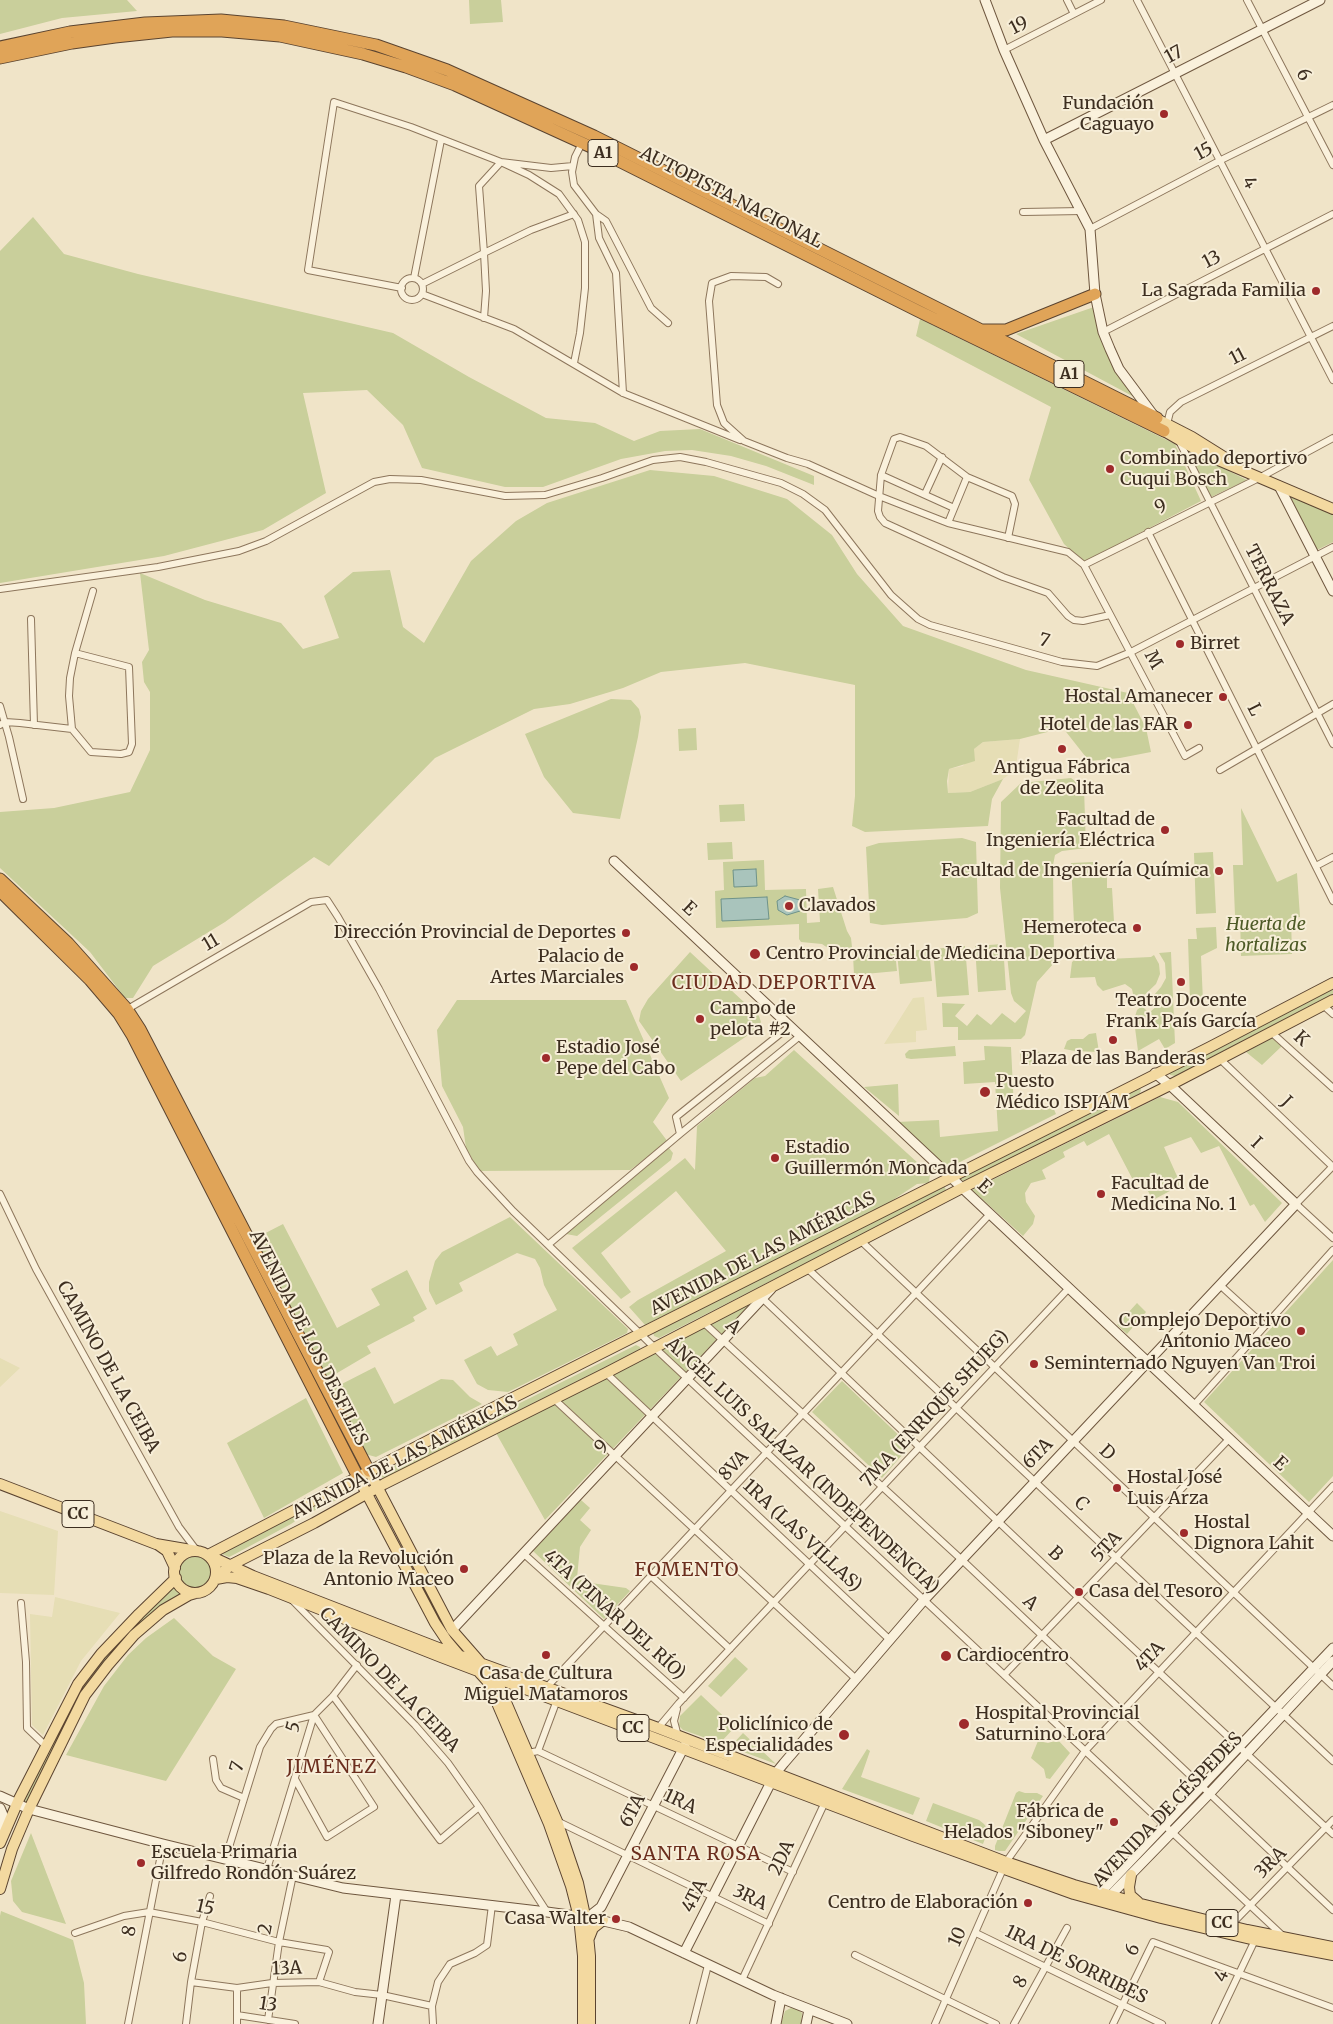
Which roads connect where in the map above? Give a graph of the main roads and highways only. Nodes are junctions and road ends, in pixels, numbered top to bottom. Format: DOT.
graph roads {
  1 [pos="0,47"];
  2 [pos="0,58"];
  3 [pos="1095,294"];
  4 [pos="980,330"];
  5 [pos="1162,425"];
  6 [pos="1255,476"];
  7 [pos="1333,509"];
  8 [pos="0,879"];
  9 [pos="0,891"];
  10 [pos="1333,983"];
  11 [pos="1333,1000"];
  12 [pos="123,1012"];
  13 [pos="363,1474"];
  14 [pos="0,1484"];
  15 [pos="377,1487"];
  16 [pos="367,1493"];
  17 [pos="156,1544"];
  18 [pos="197,1551"];
  19 [pos="208,1555"];
  20 [pos="250,1556"];
  21 [pos="231,1565"];
  22 [pos="175,1573"];
  23 [pos="253,1576"];
  24 [pos="215,1579"];
  25 [pos="196,1592"];
  26 [pos="435,1623"];
  27 [pos="429,1644"];
  28 [pos="460,1656"];
  29 [pos="479,1666"];
  30 [pos="494,1676"];
  31 [pos="524,1688"];
  32 [pos="544,1691"];
  33 [pos="504,1697"];
  34 [pos="683,1741"];
  35 [pos="773,1778"];
  36 [pos="0,1843"];
  37 [pos="1004,1866"];
  38 [pos="1131,1875"];
  39 [pos="0,1889"];
  40 [pos="1100,1898"];
  41 [pos="1141,1904"];
  42 [pos="583,1917"];
  43 [pos="604,1920"];
  44 [pos="588,1939"];
  45 [pos="1333,1947"];
  46 [pos="1333,1955"];
  47 [pos="583,2024"];
  48 [pos="590,2024"];
  1 -- 4 [label="highway, AUTOPISTA NACIONAL / A1"];
  2 -- 5 [label="highway, AUTOPISTA NACIONAL / A1"];
  3 -- 4 [label="highway"];
  4 -- 5 [label="highway, AUTOPISTA NACIONAL / A1"];
  5 -- 6 [label="main road"];
  5 -- 6 [label="main road"];
  6 -- 7 [label="main road"];
  8 -- 12 [label="highway"];
  9 -- 12 [label="highway"];
  10 -- 13 [label="main road, AVENIDA DE LAS AMÉRICAS"];
  11 -- 15 [label="main road, AVENIDA DE LAS AMÉRICAS"];
  12 -- 13 [label="highway, AVENIDA DE LOS DESFILES"];
  13 -- 15 [label="main road, AVENIDA DE LOS DESFILES"];
  13 -- 16 [label="main road, AVENIDA DE LOS DESFILES"];
  13 -- 19 [label="main road, AVENIDA DE LAS AMÉRICAS"];
  14 -- 17 [label="main road, CC"];
  15 -- 16 [label="main road, AVENIDA DE LAS AMÉRICAS"];
  15 -- 29 [label="main road, AVENIDA DE LOS DESFILES"];
  16 -- 20 [label="main road, AVENIDA DE LAS AMÉRICAS"];
  16 -- 26 [label="main road, AVENIDA DE LOS DESFILES"];
  17 -- 18 [label="main road, CC"];
  17 -- 22 [label="main road, CC"];
  18 -- 19 [label="main road"];
  18 -- 22 [label="main road"];
  19 -- 21 [label="main road, CC"];
  19 -- 24 [label="main road"];
  20 -- 21 [label="main road, AVENIDA DE LAS AMÉRICAS"];
  20 -- 23 [label="main road"];
  21 -- 23 [label="main road, CC"];
  21 -- 24 [label="main road, AVENIDA DE LAS AMÉRICAS"];
  22 -- 25 [label="main road"];
  22 -- 36 [label="main road"];
  23 -- 27 [label="main road, CC"];
  24 -- 25 [label="main road"];
  24 -- 29 [label="main road, CC"];
  25 -- 39 [label="main road"];
  26 -- 27 [label="main road"];
  26 -- 28 [label="main road, AVENIDA DE LOS DESFILES"];
  27 -- 28 [label="main road, CC"];
  28 -- 29 [label="main road, CC"];
  29 -- 30 [label="main road"];
  29 -- 32 [label="main road, CC"];
  29 -- 42 [label="main road"];
  30 -- 31 [label="main road, CC"];
  30 -- 33 [label="main road"];
  31 -- 32 [label="main road, CC"];
  31 -- 33 [label="main road"];
  32 -- 34 [label="main road, CC"];
  32 -- 34 [label="main road, CC"];
  33 -- 42 [label="main road"];
  34 -- 35 [label="main road, CC"];
  35 -- 37 [label="main road, CC"];
  35 -- 37 [label="main road, CC"];
  37 -- 40 [label="main road, CC"];
  38 -- 41 [label="main road"];
  40 -- 41 [label="main road, CC"];
  40 -- 46 [label="main road, CC"];
  41 -- 45 [label="main road, CC"];
  42 -- 44 [label="main road"];
  42 -- 47 [label="main road"];
  43 -- 44 [label="main road"];
  44 -- 48 [label="main road"];
}
